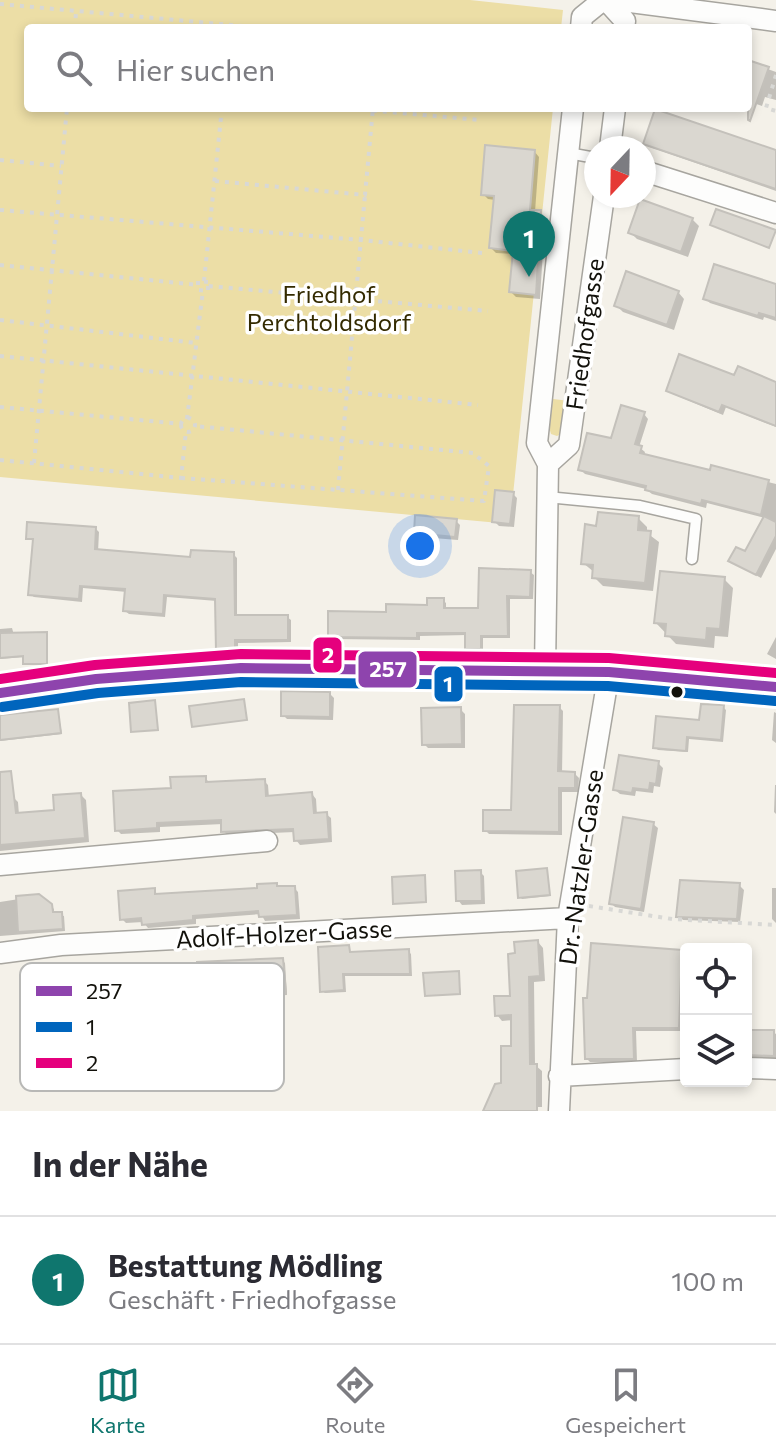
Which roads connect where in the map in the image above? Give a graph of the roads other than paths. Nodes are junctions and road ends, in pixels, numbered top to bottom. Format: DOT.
graph roads {
  1 [pos="604,0"];
  2 [pos="615,0"];
  3 [pos="776,21"];
  4 [pos="581,24"];
  5 [pos="625,24"];
  6 [pos="573,112"];
  7 [pos="614,112"];
  8 [pos="612,136"];
  9 [pos="568,153"];
  10 [pos="584,156"];
  11 [pos="656,175"];
  12 [pos="602,208"];
  13 [pos="776,213"];
  14 [pos="548,464"];
  15 [pos="547,497"];
  16 [pos="692,559"];
  17 [pos="545,670"];
  18 [pos="609,672"];
  19 [pos="776,687"];
  20 [pos="0,693"];
  21 [pos="267,841"];
  22 [pos="0,865"];
  23 [pos="569,910"];
  24 [pos="0,953"];
  25 [pos="752,1068"];
  26 [pos="680,1069"];
  27 [pos="776,1069"];
  28 [pos="559,1076"];
  29 [pos="559,1111"];
  1 -- 4 [label="street"];
  1 -- 5 [label="street"];
  2 -- 3 [label="street"];
  6 -- 9 [label="street, Friedhofgasse"];
  7 -- 8 [label="street"];
  9 -- 10 [label="lane"];
  9 -- 14 [label="street, Friedhofgasse"];
  11 -- 13 [label="street"];
  12 -- 14 [label="street, Friedhofgasse"];
  14 -- 15 [label="street, Friedhofgasse"];
  15 -- 16 [label="lane"];
  15 -- 17 [label="street, Friedhofgasse"];
  17 -- 18 [label="street"];
  17 -- 20 [label="street"];
  18 -- 19 [label="street"];
  18 -- 23 [label="street, Dr.-Natzler-Gasse"];
  21 -- 22 [label="street"];
  23 -- 24 [label="street, Adolf-Holzer-Gasse"];
  23 -- 28 [label="street, Dr.-Natzler-Gasse"];
  25 -- 27 [label="street"];
  26 -- 28 [label="street"];
  28 -- 29 [label="street, Dr.-Natzler-Gasse"];
}
